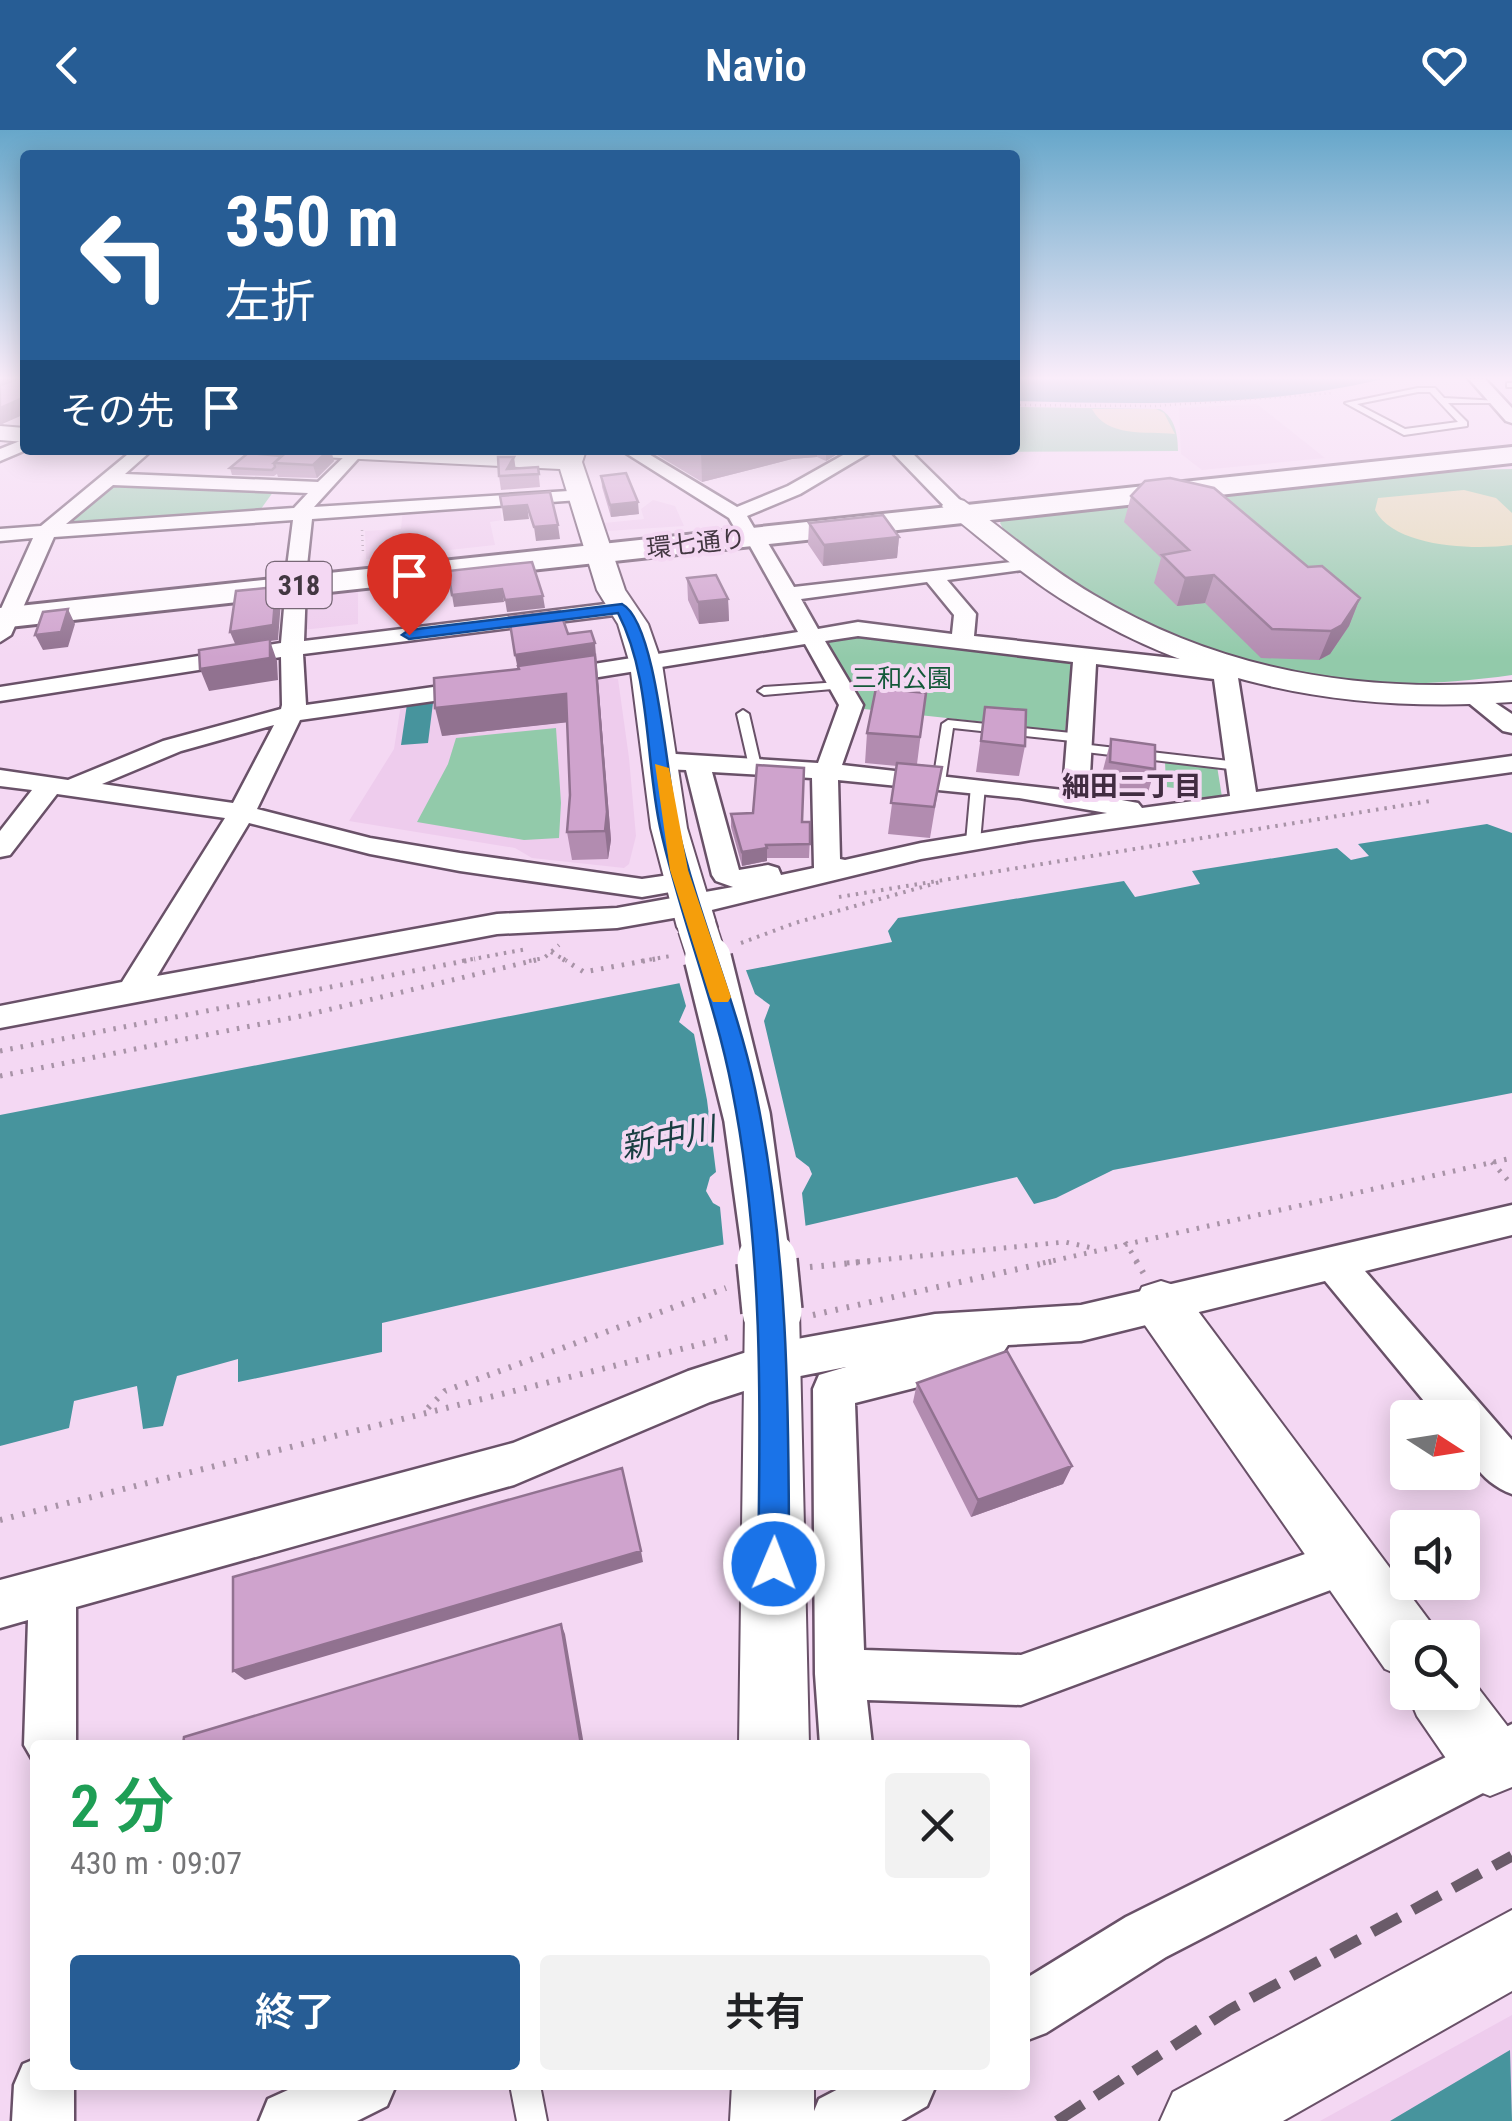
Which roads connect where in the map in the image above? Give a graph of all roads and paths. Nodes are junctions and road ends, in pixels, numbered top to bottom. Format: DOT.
graph roads {
  1 [pos="118,472"];
  2 [pos="339,472"];
  3 [pos="576,472"];
  4 [pos="663,472"];
  5 [pos="826,472"];
  6 [pos="922,472"];
  7 [pos="1289,472"];
  8 [pos="1343,472"];
  9 [pos="109,479"];
  10 [pos="322,488"];
  11 [pos="579,494"];
  12 [pos="961,510"];
  13 [pos="302,511"];
  14 [pos="745,526"];
  15 [pos="46,532"];
  16 [pos="0,535"];
  17 [pos="598,549"];
  18 [pos="1030,563"];
  19 [pos="932,576"];
  20 [pos="296,580"];
  21 [pos="789,594"];
  22 [pos="622,608"];
  23 [pos="4,617"];
  24 [pos="813,636"];
  25 [pos="962,642"];
  26 [pos="292,649"];
  27 [pos="1085,656"];
  28 [pos="646,664"];
  29 [pos="1226,671"];
  30 [pos="840,686"];
  31 [pos="764,691"];
  32 [pos="1512,692"];
  33 [pos="0,694"];
  34 [pos="1473,695"];
  35 [pos="290,714"];
  36 [pos="743,714"];
  37 [pos="1512,726"];
  38 [pos="1081,743"];
  39 [pos="660,761"];
  40 [pos="698,762"];
  41 [pos="1512,764"];
  42 [pos="755,766"];
  43 [pos="1238,766"];
  44 [pos="827,771"];
  45 [pos="0,778"];
  46 [pos="939,782"];
  47 [pos="62,786"];
  48 [pos="978,786"];
  49 [pos="1076,799"];
  50 [pos="1244,799"];
  51 [pos="241,814"];
  52 [pos="1148,816"];
  53 [pos="973,842"];
  54 [pos="0,849"];
  55 [pos="836,866"];
  56 [pos="944,880"];
  57 [pos="693,924"];
  58 [pos="562,942"];
  59 [pos="551,952"];
  60 [pos="132,990"];
  61 [pos="0,1017"];
  62 [pos="0,1076"];
  63 [pos="1492,1162"];
  64 [pos="1512,1185"];
  65 [pos="1512,1220"];
  66 [pos="1125,1242"];
  67 [pos="1332,1262"];
  68 [pos="1156,1294"];
  69 [pos="995,1331"];
  70 [pos="774,1336"];
  71 [pos="1512,1473"];
  72 [pos="1347,1562"];
  73 [pos="52,1588"];
  74 [pos="0,1604"];
  75 [pos="1390,1621"];
  76 [pos="840,1674"];
  77 [pos="1458,1710"];
  78 [pos="50,1740"];
  79 [pos="774,1740"];
  80 [pos="846,1740"];
  81 [pos="1501,1755"];
  82 [pos="1512,1948"];
  83 [pos="1030,2009"];
  84 [pos="44,2090"];
  85 [pos="355,2090"];
  86 [pos="525,2090"];
  87 [pos="773,2090"];
  88 [pos="1234,2112"];
  89 [pos="43,2121"];
  90 [pos="290,2121"];
  91 [pos="532,2121"];
  92 [pos="772,2121"];
  1 -- 9 [label="street"];
  2 -- 10 [label="street"];
  3 -- 11 [label="street"];
  4 -- 14 [label="street"];
  5 -- 14 [label="street"];
  6 -- 12 [label="street"];
  7 -- 12 [label="main road, 環七通り / 318"];
  8 -- 12 [label="main road, 環七通り / 318"];
  9 -- 10 [label="street"];
  9 -- 15 [label="street"];
  10 -- 13 [label="street"];
  11 -- 13 [label="street"];
  11 -- 17 [label="street"];
  12 -- 14 [label="main road, 環七通り / 318"];
  12 -- 18 [label="street"];
  13 -- 15 [label="street"];
  13 -- 20 [label="street"];
  14 -- 17 [label="main road, 環七通り / 318"];
  14 -- 21 [label="street"];
  15 -- 16 [label="street"];
  15 -- 23 [label="street"];
  17 -- 20 [label="main road, 環七通り / 318"];
  17 -- 22 [label="street"];
  18 -- 19 [label="street"];
  18 -- 29 [label="street"];
  19 -- 21 [label="street"];
  19 -- 25 [label="street"];
  20 -- 23 [label="main road, 環七通り / 318"];
  20 -- 26 [label="street"];
  21 -- 24 [label="street"];
  22 -- 26 [label="street"];
  22 -- 28 [label="street"];
  24 -- 25 [label="street"];
  24 -- 28 [label="street"];
  24 -- 30 [label="street"];
  25 -- 27 [label="street"];
  26 -- 33 [label="street"];
  26 -- 35 [label="street"];
  27 -- 29 [label="street"];
  27 -- 38 [label="street"];
  28 -- 35 [label="street"];
  28 -- 39 [label="street"];
  29 -- 34 [label="street"];
  29 -- 43 [label="street"];
  30 -- 31 [label="lane"];
  30 -- 44 [label="street"];
  32 -- 34 [label="street"];
  34 -- 37 [label="street"];
  35 -- 47 [label="street"];
  35 -- 51 [label="street"];
  36 -- 42 [label="lane"];
  38 -- 43 [label="lane"];
  38 -- 46 [label="lane"];
  38 -- 49 [label="street"];
  39 -- 40 [label="street"];
  39 -- 57 [label="street"];
  40 -- 42 [label="street"];
  40 -- 55 [label="street"];
  41 -- 50 [label="street"];
  42 -- 44 [label="street"];
  43 -- 50 [label="street"];
  44 -- 46 [label="street"];
  44 -- 55 [label="street"];
  45 -- 47 [label="street"];
  46 -- 48 [label="street"];
  47 -- 51 [label="street"];
  47 -- 54 [label="street"];
  48 -- 49 [label="street"];
  48 -- 53 [label="lane"];
  49 -- 52 [label="street"];
  50 -- 52 [label="street"];
  51 -- 57 [label="street"];
  51 -- 60 [label="street"];
  52 -- 53 [label="street"];
  53 -- 55 [label="street"];
  55 -- 57 [label="street"];
  56 -- 57 [label="path"];
  57 -- 59 [label="path"];
  57 -- 60 [label="street"];
  57 -- 70 [label="street, bridge"];
  58 -- 59 [label="path"];
  59 -- 62 [label="path"];
  60 -- 61 [label="street"];
  63 -- 64 [label="path"];
  65 -- 67 [label="street"];
  66 -- 68 [label="path"];
  67 -- 68 [label="street"];
  67 -- 71 [label="street"];
  68 -- 69 [label="street"];
  68 -- 72 [label="street"];
  69 -- 70 [label="street"];
  69 -- 76 [label="street"];
  70 -- 73 [label="street"];
  70 -- 79 [label="street"];
  72 -- 75 [label="street"];
  72 -- 76 [label="street"];
  73 -- 74 [label="street"];
  73 -- 78 [label="street"];
  76 -- 80 [label="street"];
  77 -- 81 [label="street"];
  81 -- 83 [label="street"];
  82 -- 88 [label="street"];
  84 -- 89 [label="street"];
  85 -- 90 [label="street"];
  86 -- 91 [label="lane"];
  87 -- 92 [label="street"];
}
